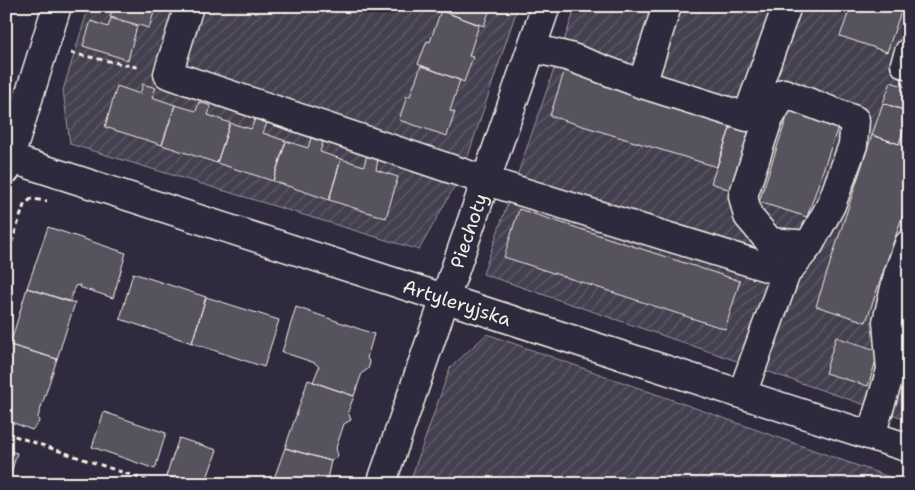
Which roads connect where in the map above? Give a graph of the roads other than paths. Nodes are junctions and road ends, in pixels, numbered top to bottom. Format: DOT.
graph roads {
  1 [pos="57,6"];
  2 [pos="189,6"];
  3 [pos="546,6"];
  4 [pos="667,6"];
  5 [pos="787,6"];
  6 [pos="532,48"];
  7 [pos="642,84"];
  8 [pos="8,162"];
  9 [pos="486,181"];
  10 [pos="909,244"];
  11 [pos="809,245"];
  12 [pos="786,274"];
  13 [pos="446,298"];
  14 [pos="742,394"];
  15 [pos="871,435"];
  16 [pos="909,448"];
  17 [pos="381,484"];
  1 -- 8 [label="street"];
  2 -- 9 [label="street"];
  3 -- 6 [label="street, Piechoty"];
  4 -- 7 [label="street"];
  5 -- 7 [label="street"];
  6 -- 7 [label="street"];
  6 -- 9 [label="street, Piechoty"];
  8 -- 13 [label="street, Artyleryjska"];
  9 -- 12 [label="street"];
  9 -- 13 [label="street, Piechoty"];
  10 -- 15 [label="street"];
  11 -- 11 [label="street"];
  11 -- 12 [label="street"];
  12 -- 14 [label="street"];
  13 -- 14 [label="street, Artyleryjska"];
  13 -- 17 [label="street, Piechoty"];
  14 -- 15 [label="street, Artyleryjska"];
  15 -- 16 [label="street, Artyleryjska"];
}
